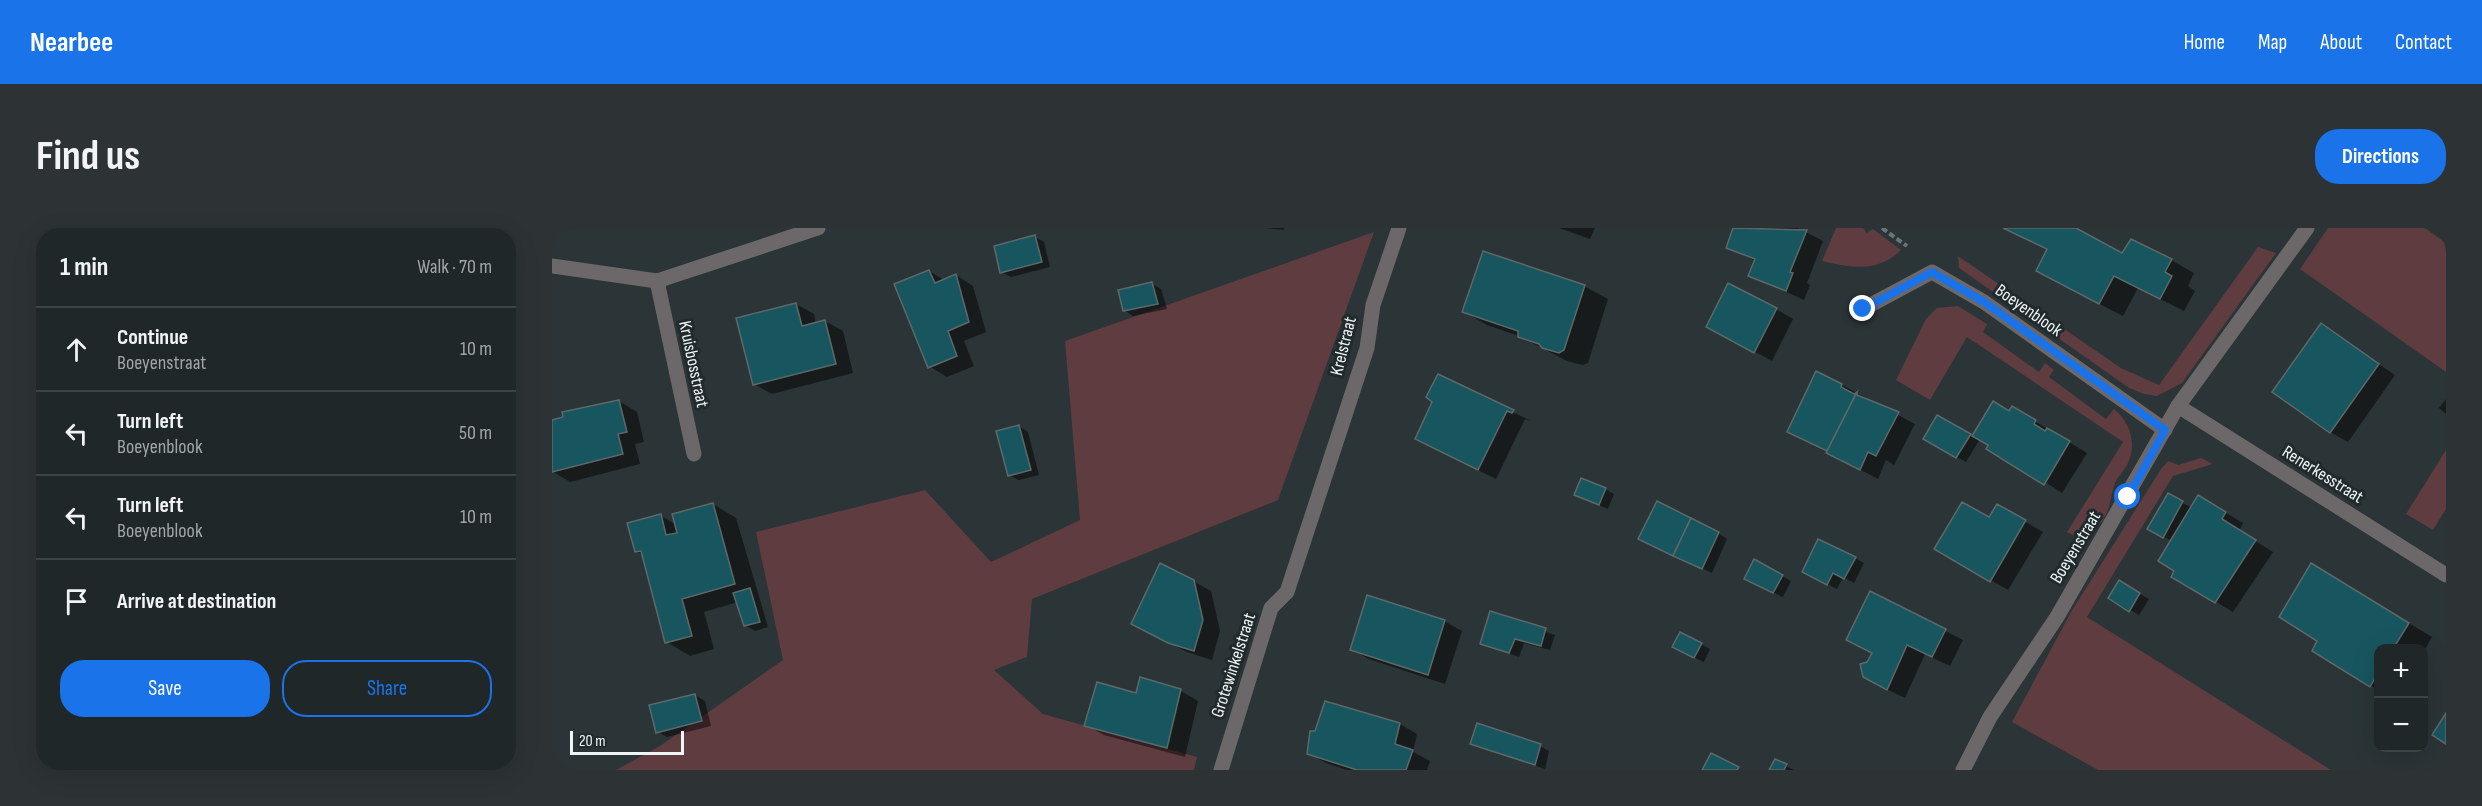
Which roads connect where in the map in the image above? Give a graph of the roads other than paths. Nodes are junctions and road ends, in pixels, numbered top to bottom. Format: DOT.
graph roads {
  1 [pos="818,228"];
  2 [pos="1400,228"];
  3 [pos="2307,228"];
  4 [pos="552,266"];
  5 [pos="657,281"];
  6 [pos="1863,309"];
  7 [pos="2178,406"];
  8 [pos="2165,430"];
  9 [pos="694,454"];
  10 [pos="1323,474"];
  11 [pos="2446,575"];
  12 [pos="1221,770"];
  13 [pos="1963,770"];
  1 -- 5 [label="street"];
  2 -- 10 [label="street, Krelstraat"];
  3 -- 7 [label="street, Boeyenstraat"];
  4 -- 5 [label="street"];
  5 -- 9 [label="street, Kruisbosstraat"];
  6 -- 8 [label="street, Boeyenblook"];
  7 -- 8 [label="street, Boeyenstraat"];
  7 -- 11 [label="street, Renerkesstraat"];
  8 -- 13 [label="street, Boeyenstraat"];
  10 -- 12 [label="street, Grotewinkelstraat"];
}
